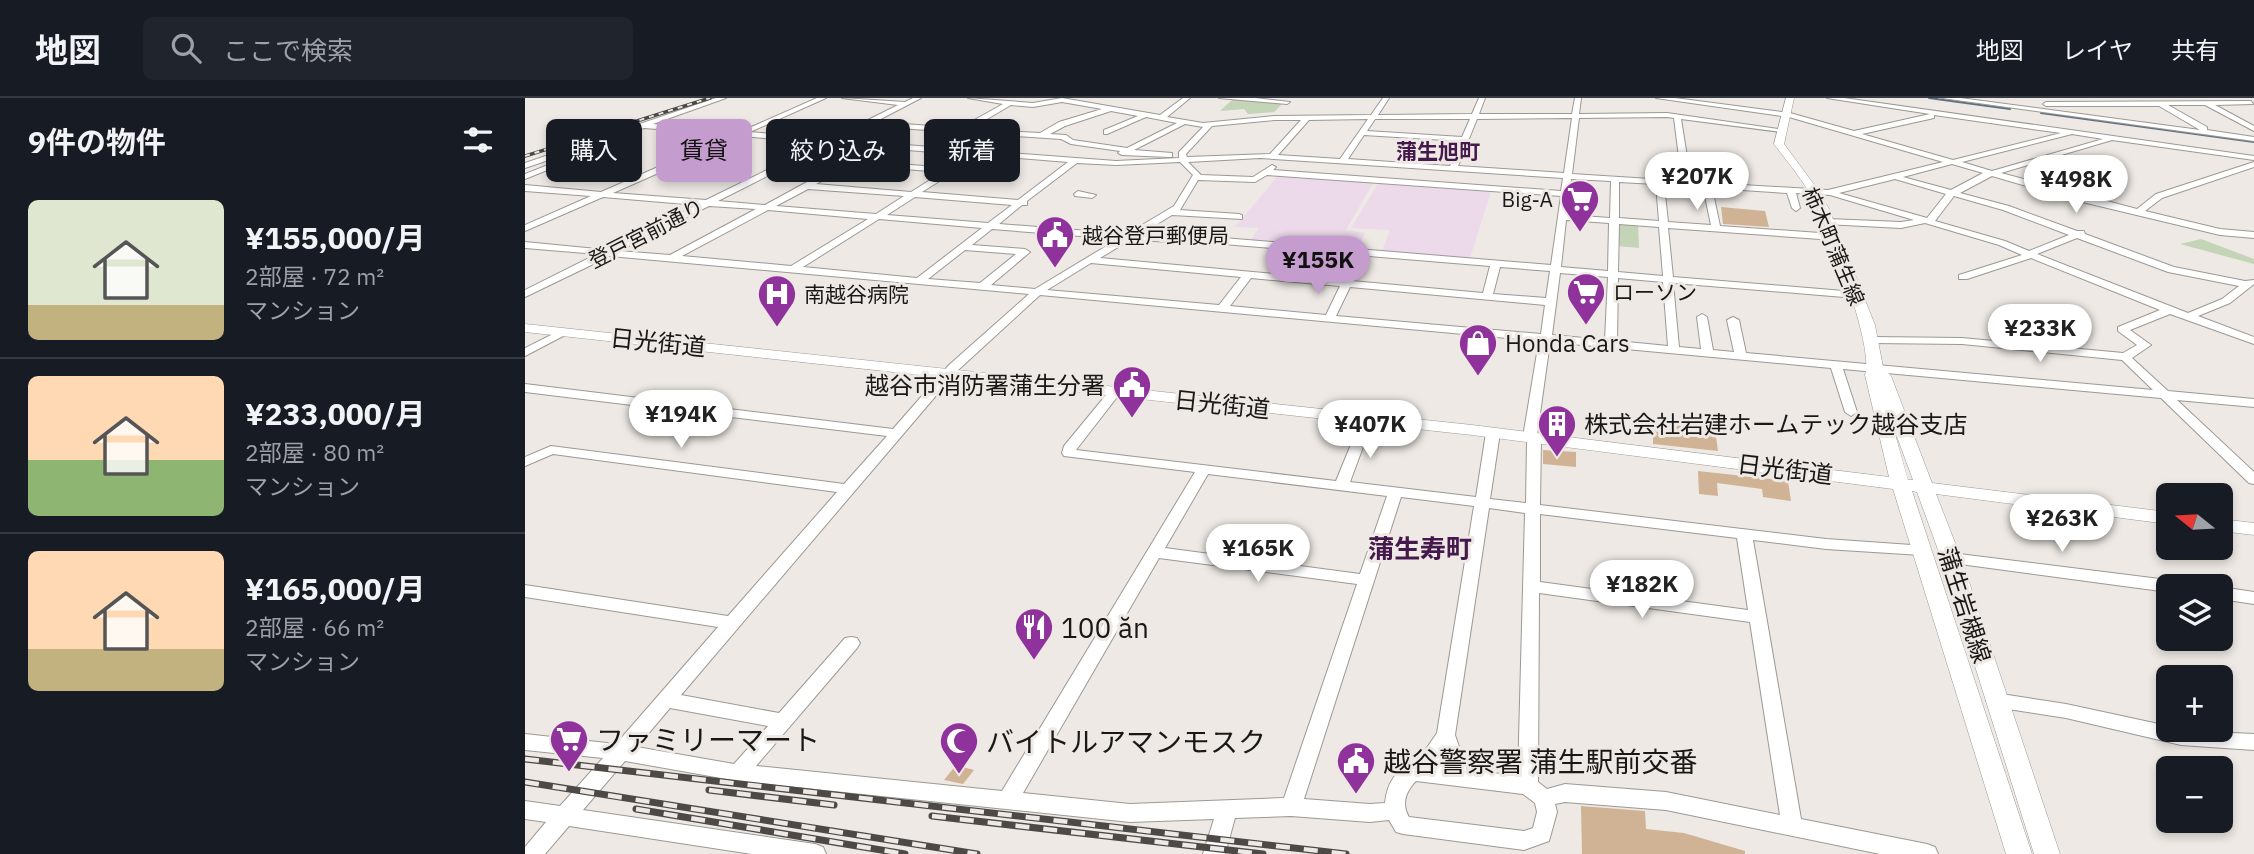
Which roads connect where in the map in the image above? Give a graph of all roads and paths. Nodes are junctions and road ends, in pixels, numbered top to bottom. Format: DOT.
graph roads {
  1 [pos="723,98"];
  2 [pos="824,98"];
  3 [pos="845,98"];
  4 [pos="918,98"];
  5 [pos="971,98"];
  6 [pos="981,98"];
  7 [pos="1110,98"];
  8 [pos="1187,98"];
  9 [pos="1222,98"];
  10 [pos="1386,98"];
  11 [pos="1482,98"];
  12 [pos="1579,98"];
  13 [pos="1659,98"];
  14 [pos="1790,98"];
  15 [pos="1830,98"];
  16 [pos="1945,98"];
  17 [pos="2098,98"];
  18 [pos="2241,98"];
  19 [pos="881,99"];
  20 [pos="1061,99"];
  21 [pos="1675,99"];
  22 [pos="1852,99"];
  23 [pos="1007,100"];
  24 [pos="1289,100"];
  25 [pos="1726,102"];
  26 [pos="2108,103"];
  27 [pos="2159,103"];
  28 [pos="2204,103"];
  29 [pos="2252,103"];
  30 [pos="905,104"];
  31 [pos="1097,107"];
  32 [pos="2001,108"];
  33 [pos="1110,109"];
  34 [pos="2023,111"];
  35 [pos="1147,114"];
  36 [pos="1785,114"];
  37 [pos="1940,114"];
  38 [pos="1475,116"];
  39 [pos="1576,116"];
  40 [pos="1674,116"];
  41 [pos="1308,117"];
  42 [pos="1374,117"];
  43 [pos="1161,118"];
  44 [pos="1273,118"];
  45 [pos="2048,118"];
  46 [pos="876,119"];
  47 [pos="978,119"];
  48 [pos="2070,121"];
  49 [pos="1182,123"];
  50 [pos="1209,125"];
  51 [pos="2149,125"];
  52 [pos="642,126"];
  53 [pos="642,126"];
  54 [pos="655,127"];
  55 [pos="2045,128"];
  56 [pos="2254,129"];
  57 [pos="752,130"];
  58 [pos="1781,130"];
  59 [pos="1107,132"];
  60 [pos="2073,132"];
  61 [pos="1362,133"];
  62 [pos="1854,133"];
  63 [pos="1020,134"];
  64 [pos="2212,134"];
  65 [pos="1036,135"];
  66 [pos="1063,137"];
  67 [pos="2115,138"];
  68 [pos="1465,139"];
  69 [pos="2254,139"];
  70 [pos="1022,142"];
  71 [pos="1053,144"];
  72 [pos="1044,150"];
  73 [pos="1126,151"];
  74 [pos="1020,156"];
  75 [pos="1034,157"];
  76 [pos="1272,157"];
  77 [pos="1284,158"];
  78 [pos="2254,158"];
  79 [pos="546,159"];
  80 [pos="1182,159"];
  81 [pos="1075,160"];
  82 [pos="1342,162"];
  83 [pos="1105,163"];
  84 [pos="1953,163"];
  85 [pos="2254,164"];
  86 [pos="1398,165"];
  87 [pos="525,166"];
  88 [pos="1453,169"];
  89 [pos="656,171"];
  90 [pos="1265,172"];
  91 [pos="766,173"];
  92 [pos="1991,173"];
  93 [pos="525,177"];
  94 [pos="1196,177"];
  95 [pos="1569,177"];
  96 [pos="1897,178"];
  97 [pos="1615,180"];
  98 [pos="1389,181"];
  99 [pos="813,182"];
  100 [pos="932,182"];
  101 [pos="1660,183"];
  102 [pos="1687,185"];
  103 [pos="806,186"];
  104 [pos="1707,186"];
  105 [pos="525,187"];
  106 [pos="1791,191"];
  107 [pos="1821,193"];
  108 [pos="604,194"];
  109 [pos="913,194"];
  110 [pos="1078,194"];
  111 [pos="1566,194"];
  112 [pos="1951,194"];
  113 [pos="1092,195"];
  114 [pos="707,202"];
  115 [pos="1024,202"];
  116 [pos="766,207"];
  117 [pos="1796,208"];
  118 [pos="2140,211"];
  119 [pos="1172,212"];
  120 [pos="877,216"];
  121 [pos="1563,216"];
  122 [pos="1239,217"];
  123 [pos="1615,221"];
  124 [pos="1828,222"];
  125 [pos="1927,222"];
  126 [pos="1664,224"];
  127 [pos="992,226"];
  128 [pos="1716,228"];
  129 [pos="525,229"];
  130 [pos="2081,233"];
  131 [pos="2254,235"];
  132 [pos="1129,237"];
  133 [pos="1834,237"];
  134 [pos="525,245"];
  135 [pos="964,247"];
  136 [pos="608,253"];
  137 [pos="2030,254"];
  138 [pos="670,258"];
  139 [pos="1087,260"];
  140 [pos="1496,263"];
  141 [pos="792,270"];
  142 [pos="1557,270"];
  143 [pos="1248,275"];
  144 [pos="1613,275"];
  145 [pos="1963,277"];
  146 [pos="1668,279"];
  147 [pos="2252,281"];
  148 [pos="918,282"];
  149 [pos="1347,283"];
  150 [pos="982,287"];
  151 [pos="1037,292"];
  152 [pos="525,295"];
  153 [pos="1856,295"];
  154 [pos="1487,296"];
  155 [pos="1551,302"];
  156 [pos="1222,309"];
  157 [pos="2170,310"];
  158 [pos="2189,316"];
  159 [pos="1702,317"];
  160 [pos="1329,320"];
  161 [pos="1733,320"];
  162 [pos="525,328"];
  163 [pos="563,332"];
  164 [pos="1545,339"];
  165 [pos="1872,340"];
  166 [pos="2254,341"];
  167 [pos="1611,345"];
  168 [pos="1674,351"];
  169 [pos="525,353"];
  170 [pos="1708,354"];
  171 [pos="1741,357"];
  172 [pos="2125,357"];
  173 [pos="1836,365"];
  174 [pos="1875,365"];
  175 [pos="947,374"];
  176 [pos="525,388"];
  177 [pos="1115,392"];
  178 [pos="2165,394"];
  179 [pos="2254,403"];
  180 [pos="1851,412"];
  181 [pos="1367,420"];
  182 [pos="897,433"];
  183 [pos="1493,433"];
  184 [pos="1532,438"];
  185 [pos="525,462"];
  186 [pos="1203,470"];
  187 [pos="2254,480"];
  188 [pos="1901,484"];
  189 [pos="1341,487"];
  190 [pos="1925,487"];
  191 [pos="848,489"];
  192 [pos="1395,493"];
  193 [pos="1482,503"];
  194 [pos="1533,509"];
  195 [pos="2156,516"];
  196 [pos="2233,526"];
  197 [pos="2254,529"];
  198 [pos="1744,534"];
  199 [pos="1921,550"];
  200 [pos="1154,552"];
  201 [pos="1951,558"];
  202 [pos="1366,580"];
  203 [pos="2156,584"];
  204 [pos="1531,586"];
  205 [pos="527,593"];
  206 [pos="2233,595"];
  207 [pos="2254,598"];
  208 [pos="1758,617"];
  209 [pos="733,624"];
  210 [pos="851,643"];
  211 [pos="667,700"];
  212 [pos="1995,700"];
  213 [pos="782,722"];
  214 [pos="1445,735"];
  215 [pos="525,742"];
  216 [pos="2254,742"];
  217 [pos="619,752"];
  218 [pos="738,773"];
  219 [pos="1420,773"];
  220 [pos="1458,777"];
  221 [pos="1536,792"];
  222 [pos="1008,800"];
  223 [pos="1291,807"];
  224 [pos="1227,809"];
  225 [pos="525,810"];
  226 [pos="1394,811"];
  227 [pos="565,816"];
  228 [pos="1792,826"];
  229 [pos="532,854"];
  230 [pos="815,854"];
  231 [pos="1214,854"];
  232 [pos="1927,854"];
  233 [pos="2018,854"];
  234 [pos="2047,854"];
  1 -- 52 [label="street"];
  2 -- 57 [label="street"];
  3 -- 19 [label="street"];
  4 -- 30 [label="street, 登戸宮前通り"];
  5 -- 6 [label="street"];
  6 -- 23 [label="street"];
  7 -- 31 [label="street"];
  8 -- 43 [label="street"];
  9 -- 24 [label="street"];
  10 -- 42 [label="street"];
  11 -- 38 [label="street"];
  12 -- 39 [label="street"];
  13 -- 21 [label="street"];
  14 -- 36 [label="main road"];
  15 -- 22 [label="street"];
  16 -- 32 [label="street"];
  17 -- 26 [label="street"];
  18 -- 29 [label="street"];
  19 -- 30 [label="street"];
  20 -- 23 [label="street"];
  20 -- 31 [label="street"];
  21 -- 25 [label="street"];
  21 -- 40 [label="street"];
  22 -- 37 [label="street"];
  23 -- 47 [label="street"];
  24 -- 44 [label="street"];
  25 -- 36 [label="street"];
  26 -- 27 [label="street"];
  26 -- 32 [label="street"];
  26 -- 51 [label="street"];
  27 -- 28 [label="street"];
  27 -- 64 [label="street"];
  28 -- 29 [label="street"];
  28 -- 56 [label="street"];
  30 -- 46 [label="street, 登戸宮前通り"];
  31 -- 33 [label="street"];
  32 -- 34 [label="street"];
  33 -- 35 [label="street"];
  33 -- 65 [label="street"];
  34 -- 45 [label="street"];
  34 -- 51 [label="street"];
  35 -- 43 [label="street"];
  35 -- 59 [label="street"];
  36 -- 58 [label="main road"];
  36 -- 62 [label="street"];
  37 -- 55 [label="street"];
  37 -- 62 [label="street"];
  38 -- 39 [label="street"];
  38 -- 42 [label="street"];
  38 -- 68 [label="street"];
  39 -- 40 [label="street"];
  39 -- 95 [label="street"];
  40 -- 58 [label="street"];
  40 -- 102 [label="street"];
  41 -- 42 [label="street"];
  41 -- 44 [label="street"];
  41 -- 76 [label="street"];
  42 -- 61 [label="street"];
  43 -- 49 [label="street"];
  44 -- 50 [label="street"];
  45 -- 48 [label="street"];
  45 -- 55 [label="street"];
  49 -- 50 [label="street"];
  49 -- 73 [label="street"];
  50 -- 80 [label="street"];
  51 -- 64 [label="street"];
  51 -- 67 [label="street"];
  53 -- 54 [label="street"];
  54 -- 93 [label="street"];
  55 -- 60 [label="street"];
  58 -- 107 [label="main road, 柿木町蒲生線"];
  60 -- 67 [label="street"];
  60 -- 84 [label="street"];
  61 -- 68 [label="street"];
  61 -- 82 [label="street"];
  62 -- 84 [label="street"];
  63 -- 65 [label="street"];
  64 -- 69 [label="street"];
  65 -- 66 [label="street"];
  65 -- 70 [label="street"];
  66 -- 71 [label="street"];
  66 -- 73 [label="street"];
  67 -- 78 [label="street"];
  67 -- 92 [label="street"];
  68 -- 88 [label="street"];
  72 -- 75 [label="street"];
  73 -- 80 [label="street"];
  73 -- 83 [label="street"];
  74 -- 75 [label="street"];
  75 -- 81 [label="street"];
  76 -- 77 [label="street"];
  76 -- 80 [label="street"];
  77 -- 82 [label="street"];
  77 -- 90 [label="street"];
  79 -- 87 [label="street"];
  80 -- 83 [label="street"];
  80 -- 94 [label="street"];
  81 -- 83 [label="street"];
  81 -- 115 [label="street"];
  82 -- 86 [label="street"];
  84 -- 92 [label="street"];
  84 -- 96 [label="street"];
  85 -- 118 [label="street"];
  86 -- 88 [label="street"];
  86 -- 98 [label="street"];
  88 -- 95 [label="street"];
  89 -- 108 [label="street"];
  90 -- 94 [label="street"];
  90 -- 98 [label="street"];
  91 -- 114 [label="street, 登戸宮前通り"];
  92 -- 112 [label="street"];
  92 -- 118 [label="street"];
  94 -- 119 [label="street"];
  95 -- 97 [label="street"];
  95 -- 111 [label="street"];
  96 -- 107 [label="street"];
  96 -- 112 [label="street"];
  97 -- 101 [label="street"];
  97 -- 123 [label="street"];
  98 -- 111 [label="street"];
  99 -- 103 [label="street"];
  100 -- 109 [label="street"];
  101 -- 102 [label="street"];
  101 -- 126 [label="street"];
  102 -- 104 [label="street"];
  103 -- 109 [label="street"];
  103 -- 116 [label="street"];
  104 -- 106 [label="street"];
  104 -- 128 [label="street"];
  105 -- 108 [label="street"];
  106 -- 107 [label="street"];
  106 -- 117 [label="street"];
  107 -- 124 [label="main road, 柿木町蒲生線"];
  107 -- 125 [label="street"];
  108 -- 114 [label="street"];
  108 -- 129 [label="street"];
  109 -- 115 [label="street"];
  109 -- 120 [label="street"];
  110 -- 113 [label="street"];
  111 -- 121 [label="street"];
  112 -- 125 [label="street"];
  112 -- 130 [label="street"];
  114 -- 116 [label="street"];
  114 -- 136 [label="street, 登戸宮前通り"];
  115 -- 127 [label="street"];
  116 -- 120 [label="street"];
  116 -- 138 [label="street"];
  118 -- 131 [label="street"];
  119 -- 122 [label="street"];
  119 -- 132 [label="street"];
  120 -- 127 [label="street"];
  120 -- 141 [label="street"];
  121 -- 123 [label="street"];
  121 -- 142 [label="street"];
  123 -- 126 [label="street"];
  123 -- 144 [label="street"];
  124 -- 125 [label="street"];
  124 -- 133 [label="main road, 柿木町蒲生線"];
  125 -- 137 [label="street"];
  126 -- 128 [label="street"];
  126 -- 146 [label="street"];
  127 -- 132 [label="street"];
  127 -- 135 [label="street"];
  128 -- 133 [label="street"];
  130 -- 137 [label="street"];
  130 -- 147 [label="street"];
  132 -- 139 [label="street"];
  132 -- 140 [label="street"];
  133 -- 153 [label="main road, 柿木町蒲生線"];
  134 -- 136 [label="street"];
  135 -- 148 [label="street"];
  135 -- 150 [label="street"];
  136 -- 138 [label="street"];
  136 -- 152 [label="street, 登戸宮前通り"];
  137 -- 145 [label="street"];
  137 -- 157 [label="street"];
  138 -- 141 [label="street"];
  139 -- 143 [label="street"];
  139 -- 151 [label="street"];
  140 -- 142 [label="street"];
  140 -- 154 [label="street"];
  141 -- 148 [label="street"];
  142 -- 144 [label="street"];
  142 -- 155 [label="street"];
  143 -- 149 [label="street"];
  143 -- 156 [label="street"];
  144 -- 146 [label="street"];
  144 -- 167 [label="street"];
  146 -- 153 [label="street"];
  146 -- 168 [label="street"];
  147 -- 158 [label="street"];
  148 -- 150 [label="street"];
  149 -- 154 [label="street"];
  149 -- 160 [label="street"];
  150 -- 151 [label="street"];
  151 -- 156 [label="street"];
  151 -- 175 [label="street"];
  153 -- 165 [label="main road, 柿木町蒲生線"];
  154 -- 155 [label="street"];
  155 -- 164 [label="street"];
  156 -- 160 [label="street"];
  157 -- 158 [label="street"];
  157 -- 172 [label="street"];
  158 -- 166 [label="street"];
  159 -- 170 [label="street"];
  160 -- 164 [label="street"];
  161 -- 171 [label="street"];
  162 -- 163 [label="main road, 日光街道"];
  163 -- 169 [label="street"];
  163 -- 175 [label="main road, 日光街道"];
  164 -- 167 [label="street"];
  164 -- 184 [label="street"];
  165 -- 172 [label="street"];
  165 -- 174 [label="main road, 柿木町蒲生線"];
  167 -- 168 [label="street"];
  168 -- 170 [label="street"];
  170 -- 171 [label="street"];
  171 -- 173 [label="street"];
  172 -- 178 [label="street"];
  173 -- 174 [label="street"];
  173 -- 180 [label="street"];
  174 -- 178 [label="street"];
  174 -- 188 [label="main road, 柿木町蒲生線"];
  174 -- 190 [label="main road, 蒲生岩槻線"];
  175 -- 177 [label="main road, 日光街道"];
  175 -- 182 [label="street"];
  176 -- 182 [label="street"];
  177 -- 181 [label="main road, 日光街道"];
  177 -- 186 [label="street"];
  178 -- 179 [label="street"];
  178 -- 187 [label="street"];
  181 -- 183 [label="main road, 日光街道"];
  181 -- 189 [label="street"];
  182 -- 191 [label="street"];
  183 -- 184 [label="main road, 日光街道"];
  183 -- 193 [label="street"];
  184 -- 188 [label="main road, 日光街道"];
  184 -- 194 [label="street"];
  185 -- 191 [label="street"];
  186 -- 189 [label="street"];
  186 -- 200 [label="street"];
  188 -- 190 [label="main road, 日光街道"];
  188 -- 199 [label="main road, 蒲生岩槻線"];
  189 -- 192 [label="street"];
  190 -- 195 [label="main road, 日光街道"];
  190 -- 201 [label="main road, 蒲生岩槻線"];
  191 -- 209 [label="street"];
  192 -- 193 [label="street"];
  192 -- 202 [label="street"];
  193 -- 194 [label="street"];
  193 -- 214 [label="street"];
  194 -- 198 [label="street"];
  194 -- 204 [label="street"];
  196 -- 197 [label="main road"];
  198 -- 199 [label="street"];
  198 -- 208 [label="street"];
  199 -- 233 [label="main road, 蒲生岩槻線"];
  200 -- 202 [label="street"];
  200 -- 222 [label="street"];
  201 -- 203 [label="street"];
  201 -- 212 [label="main road, 蒲生岩槻線"];
  202 -- 223 [label="street"];
  204 -- 208 [label="street"];
  204 -- 221 [label="street"];
  205 -- 209 [label="street"];
  206 -- 207 [label="street"];
  208 -- 228 [label="street"];
  209 -- 211 [label="street"];
  210 -- 213 [label="street"];
  211 -- 213 [label="street"];
  211 -- 217 [label="street"];
  212 -- 216 [label="street"];
  212 -- 234 [label="main road, 蒲生岩槻線"];
  213 -- 218 [label="street"];
  214 -- 219 [label="street"];
  214 -- 220 [label="street"];
  215 -- 217 [label="street"];
  217 -- 218 [label="street"];
  217 -- 227 [label="street"];
  218 -- 222 [label="street"];
  219 -- 220 [label="street"];
  219 -- 226 [label="street"];
  220 -- 221 [label="street"];
  221 -- 226 [label="street"];
  221 -- 228 [label="street"];
  222 -- 224 [label="street"];
  223 -- 224 [label="street"];
  223 -- 226 [label="street"];
  224 -- 231 [label="street"];
  225 -- 227 [label="street"];
  227 -- 229 [label="street"];
  227 -- 230 [label="street"];
  228 -- 232 [label="street"];
}
